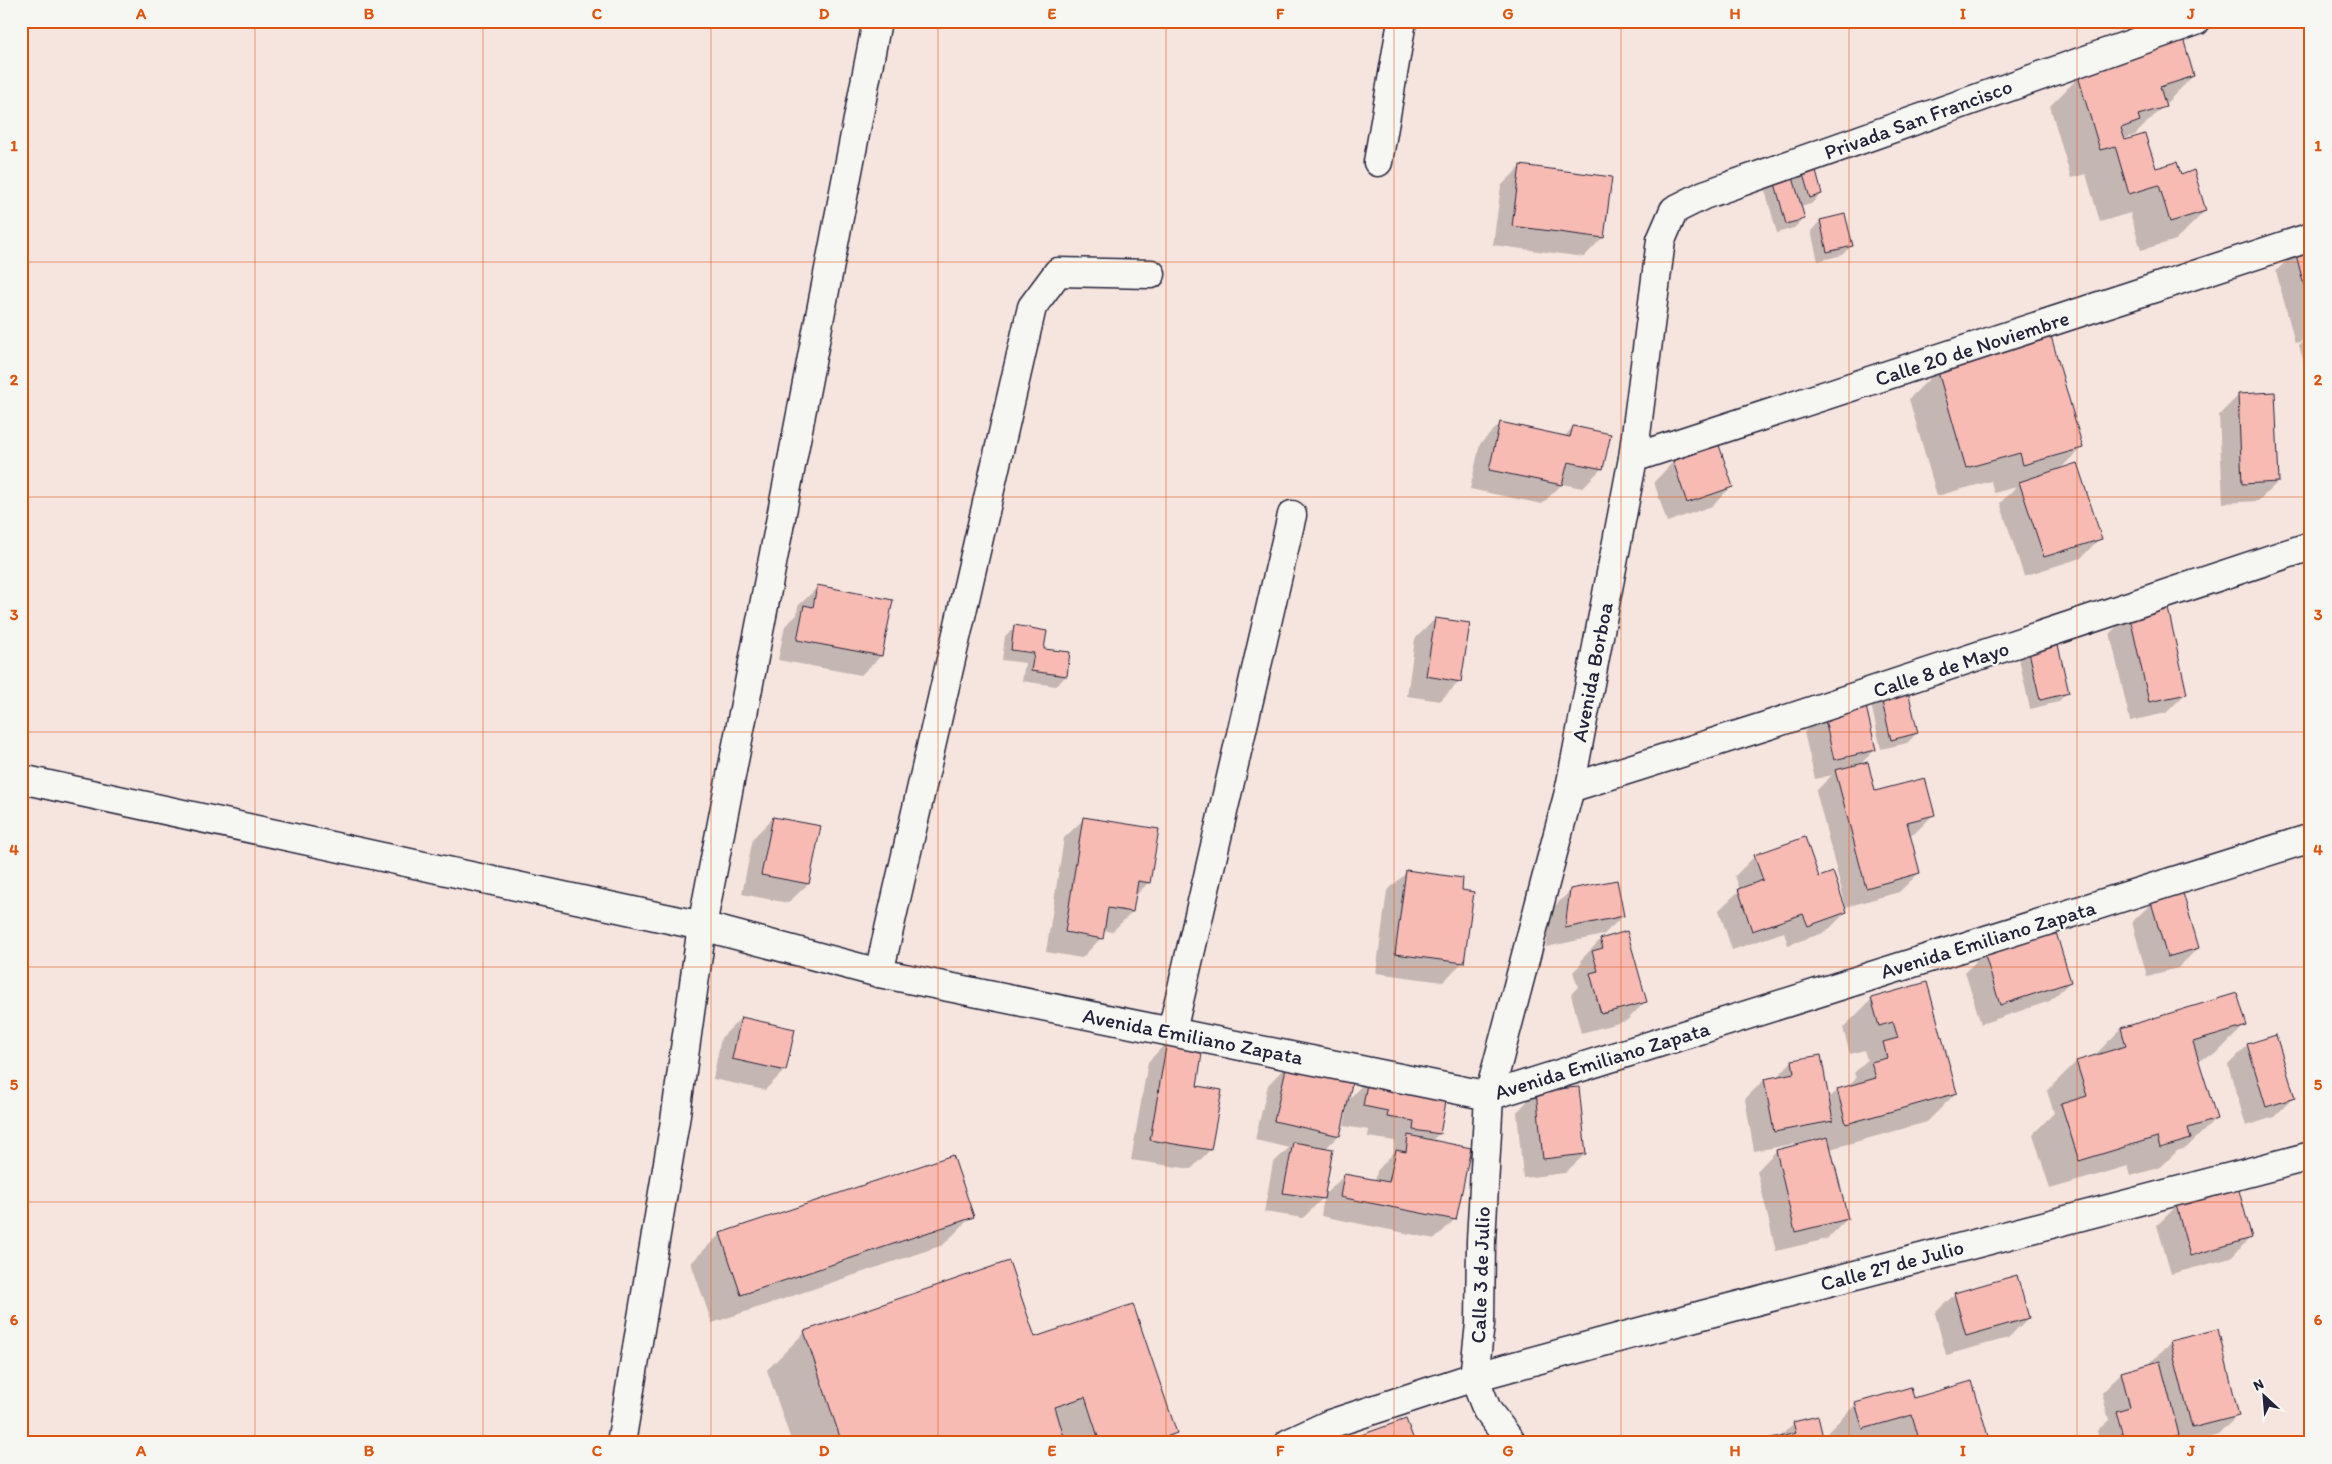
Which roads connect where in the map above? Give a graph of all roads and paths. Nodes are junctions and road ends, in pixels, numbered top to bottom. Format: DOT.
graph roads {
  1 [pos="877,21"];
  2 [pos="1402,21"];
  3 [pos="2196,21"];
  4 [pos="1378,162"];
  5 [pos="2311,237"];
  6 [pos="1661,240"];
  7 [pos="1151,274"];
  8 [pos="1633,458"];
  9 [pos="1292,515"];
  10 [pos="2311,546"];
  11 [pos="21,779"];
  12 [pos="1570,788"];
  13 [pos="2311,838"];
  14 [pos="702,926"];
  15 [pos="879,973"];
  16 [pos="1172,1031"];
  17 [pos="1489,1096"];
  18 [pos="2311,1156"];
  19 [pos="1474,1377"];
  20 [pos="621,1443"];
  21 [pos="1289,1443"];
  22 [pos="1512,1443"];
  1 -- 14 [label="street"];
  2 -- 4 [label="street"];
  3 -- 6 [label="street, Privada San Francisco"];
  5 -- 8 [label="street, Calle 20 de Noviembre"];
  6 -- 8 [label="street, Avenida Borboa"];
  7 -- 15 [label="street"];
  8 -- 12 [label="street, Avenida Borboa"];
  9 -- 16 [label="street"];
  10 -- 12 [label="street, Calle 8 de Mayo"];
  11 -- 14 [label="street, Avenida Emiliano Zapata"];
  12 -- 17 [label="street, Avenida Borboa"];
  13 -- 17 [label="street, Avenida Emiliano Zapata"];
  14 -- 15 [label="street, Avenida Emiliano Zapata"];
  14 -- 20 [label="street"];
  15 -- 16 [label="street, Avenida Emiliano Zapata"];
  16 -- 17 [label="street, Avenida Emiliano Zapata"];
  17 -- 19 [label="street, Calle 3 de Julio"];
  18 -- 19 [label="street, Calle 27 de Julio"];
  19 -- 21 [label="street, Calle 27 de Julio"];
  19 -- 22 [label="street, Calle 3 de Julio"];
}
